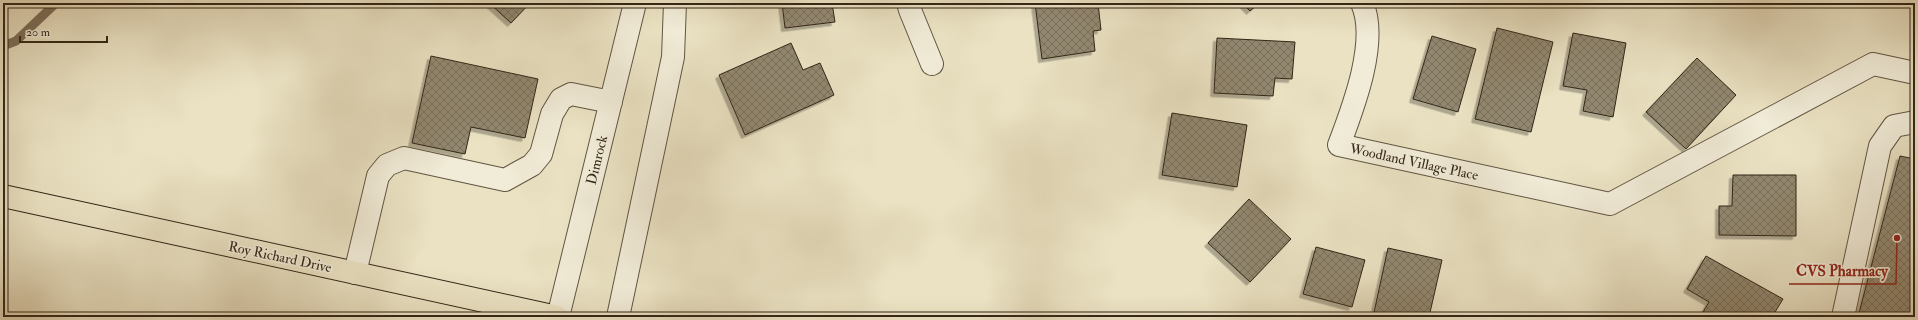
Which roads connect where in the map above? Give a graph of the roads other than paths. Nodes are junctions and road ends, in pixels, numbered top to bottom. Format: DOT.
graph roads {
  1 [pos="636,3"];
  2 [pos="675,3"];
  3 [pos="908,3"];
  4 [pos="1362,3"];
  5 [pos="932,64"];
  6 [pos="1915,74"];
  7 [pos="611,102"];
  8 [pos="1915,122"];
  9 [pos="3,196"];
  10 [pos="355,273"];
  11 [pos="558,317"];
  12 [pos="618,317"];
  13 [pos="1843,317"];
  1 -- 7 [label="street, Dimrock"];
  2 -- 12 [label="street"];
  3 -- 5 [label="street"];
  4 -- 6 [label="street, Woodland Village Place"];
  7 -- 10 [label="street"];
  7 -- 11 [label="street, Dimrock"];
  8 -- 13 [label="street"];
  9 -- 10 [label="main road, Roy Richard Drive"];
  10 -- 11 [label="main road, Roy Richard Drive"];
}
